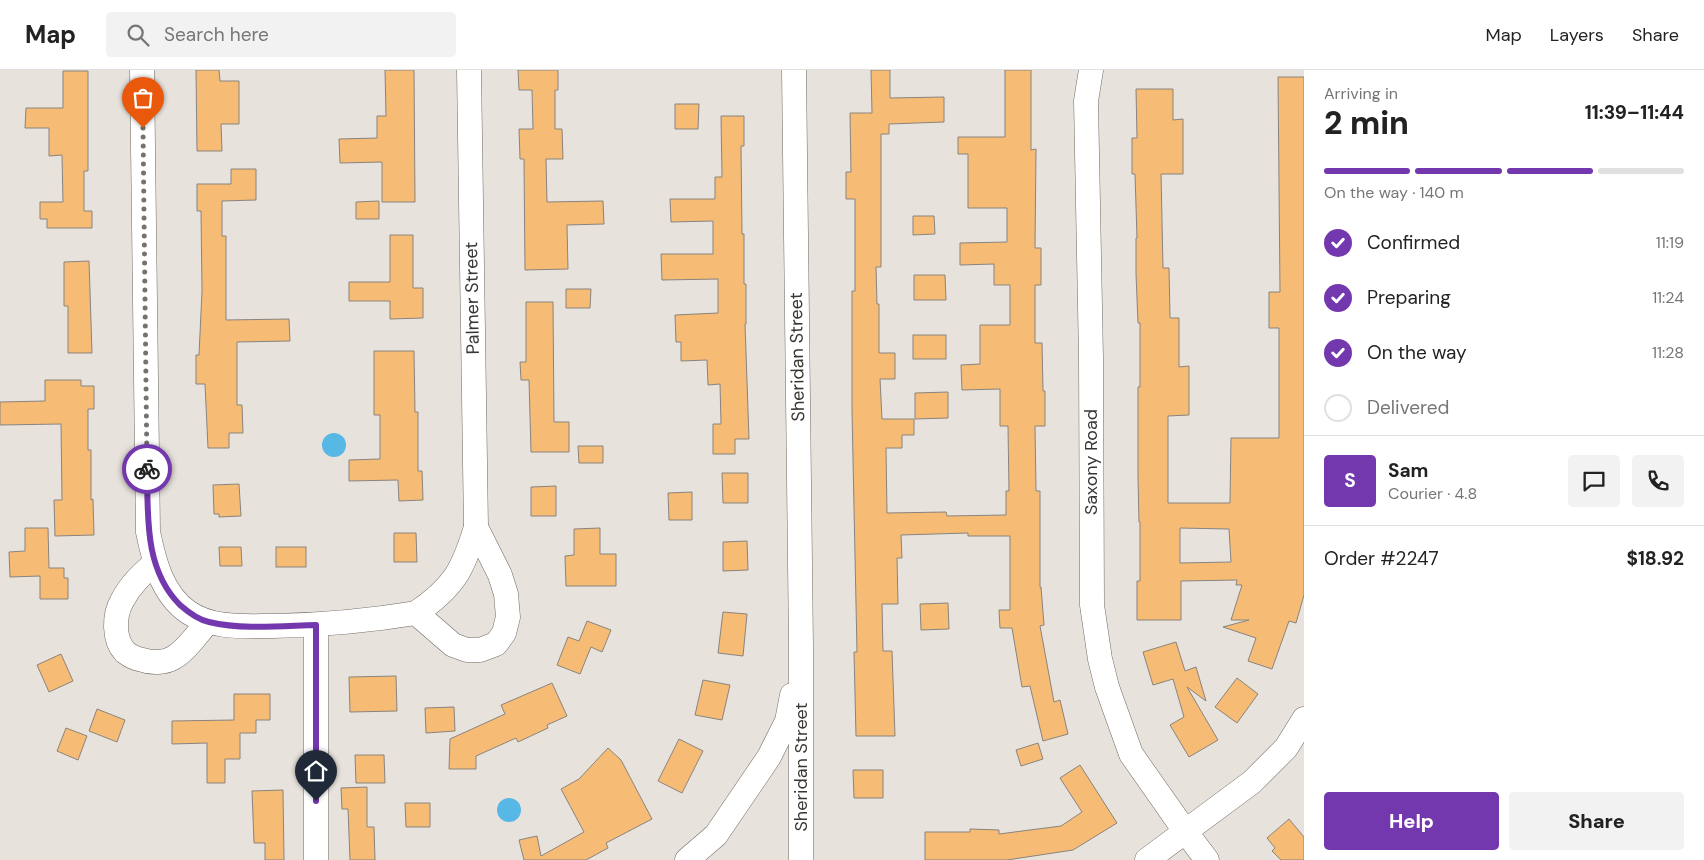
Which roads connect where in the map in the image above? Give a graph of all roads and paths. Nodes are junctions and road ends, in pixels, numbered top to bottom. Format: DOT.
graph roads {
  1 [pos="142,70"];
  2 [pos="469,70"];
  3 [pos="794,70"];
  4 [pos="1091,70"];
  5 [pos="476,526"];
  6 [pos="155,563"];
  7 [pos="416,613"];
  8 [pos="208,622"];
  9 [pos="316,625"];
  10 [pos="801,644"];
  11 [pos="1304,719"];
  12 [pos="1184,832"];
  13 [pos="316,860"];
  14 [pos="687,860"];
  15 [pos="801,860"];
  16 [pos="1147,860"];
  17 [pos="1207,860"];
  1 -- 6 [label="street"];
  2 -- 5 [label="street, Palmer Street"];
  3 -- 10 [label="street, Sheridan Street"];
  4 -- 12 [label="street, Saxony Road"];
  5 -- 7 [label="street, Palmer Street"];
  5 -- 7 [label="street, Palmer Street"];
  6 -- 8 [label="street"];
  6 -- 8 [label="street"];
  7 -- 9 [label="street, Palmer Street"];
  8 -- 9 [label="street, Palmer Street"];
  9 -- 13 [label="street"];
  10 -- 14 [label="street, Sheridan Street"];
  10 -- 15 [label="street, Sheridan Street"];
  11 -- 12 [label="street"];
  12 -- 16 [label="street"];
  12 -- 17 [label="street, Saxony Road"];
}
